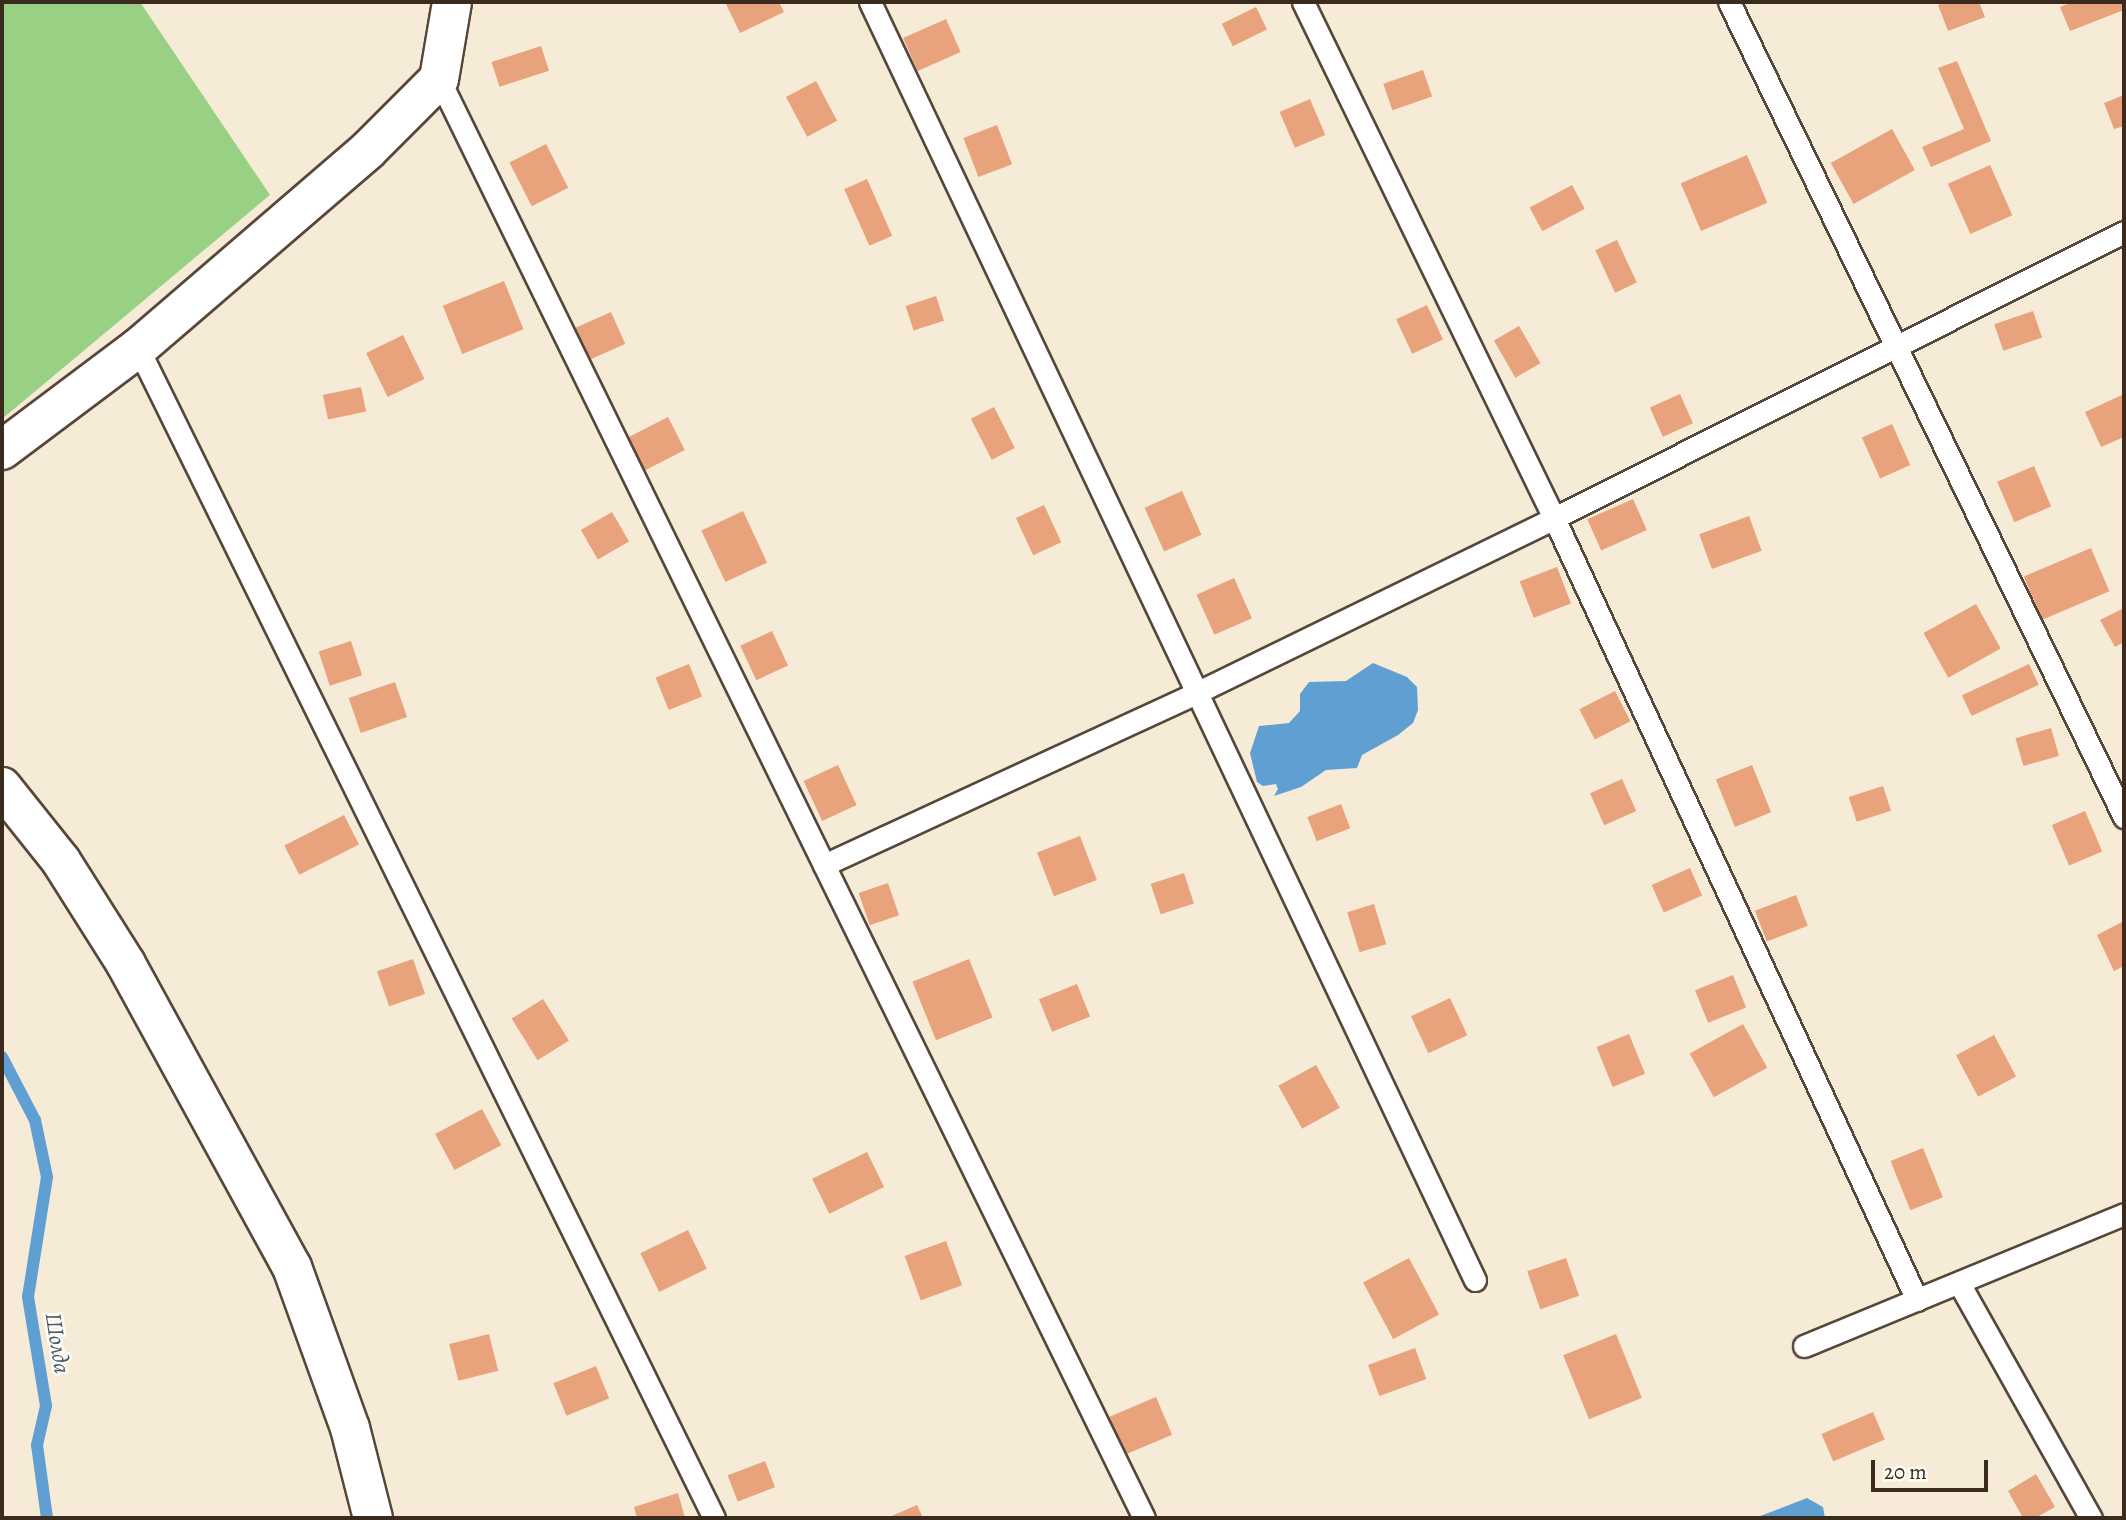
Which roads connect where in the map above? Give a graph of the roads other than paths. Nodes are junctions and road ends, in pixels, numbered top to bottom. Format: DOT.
graph roads {
  1 [pos="452,2"];
  2 [pos="870,2"];
  3 [pos="1303,2"];
  4 [pos="1729,2"];
  5 [pos="439,79"];
  6 [pos="2124,232"];
  7 [pos="1898,347"];
  8 [pos="138,348"];
  9 [pos="2,450"];
  10 [pos="1554,518"];
  11 [pos="1198,692"];
  12 [pos="2,787"];
  13 [pos="2124,817"];
  14 [pos="824,865"];
  15 [pos="2124,1214"];
  16 [pos="1475,1280"];
  17 [pos="1959,1283"];
  18 [pos="1917,1300"];
  19 [pos="1804,1346"];
  20 [pos="373,1518"];
  21 [pos="714,1518"];
  22 [pos="1144,1518"];
  23 [pos="2091,1518"];
  1 -- 5 [label="street"];
  2 -- 11 [label="lane"];
  3 -- 10 [label="lane"];
  4 -- 7 [label="lane"];
  5 -- 8 [label="street"];
  5 -- 14 [label="lane"];
  6 -- 7 [label="lane"];
  7 -- 10 [label="lane"];
  7 -- 13 [label="lane"];
  8 -- 9 [label="street"];
  8 -- 21 [label="lane"];
  10 -- 11 [label="lane"];
  10 -- 18 [label="lane"];
  11 -- 14 [label="lane"];
  11 -- 16 [label="lane"];
  12 -- 20 [label="street"];
  14 -- 22 [label="lane"];
  15 -- 17 [label="lane"];
  17 -- 18 [label="lane"];
  17 -- 23 [label="lane"];
  18 -- 19 [label="lane"];
}
